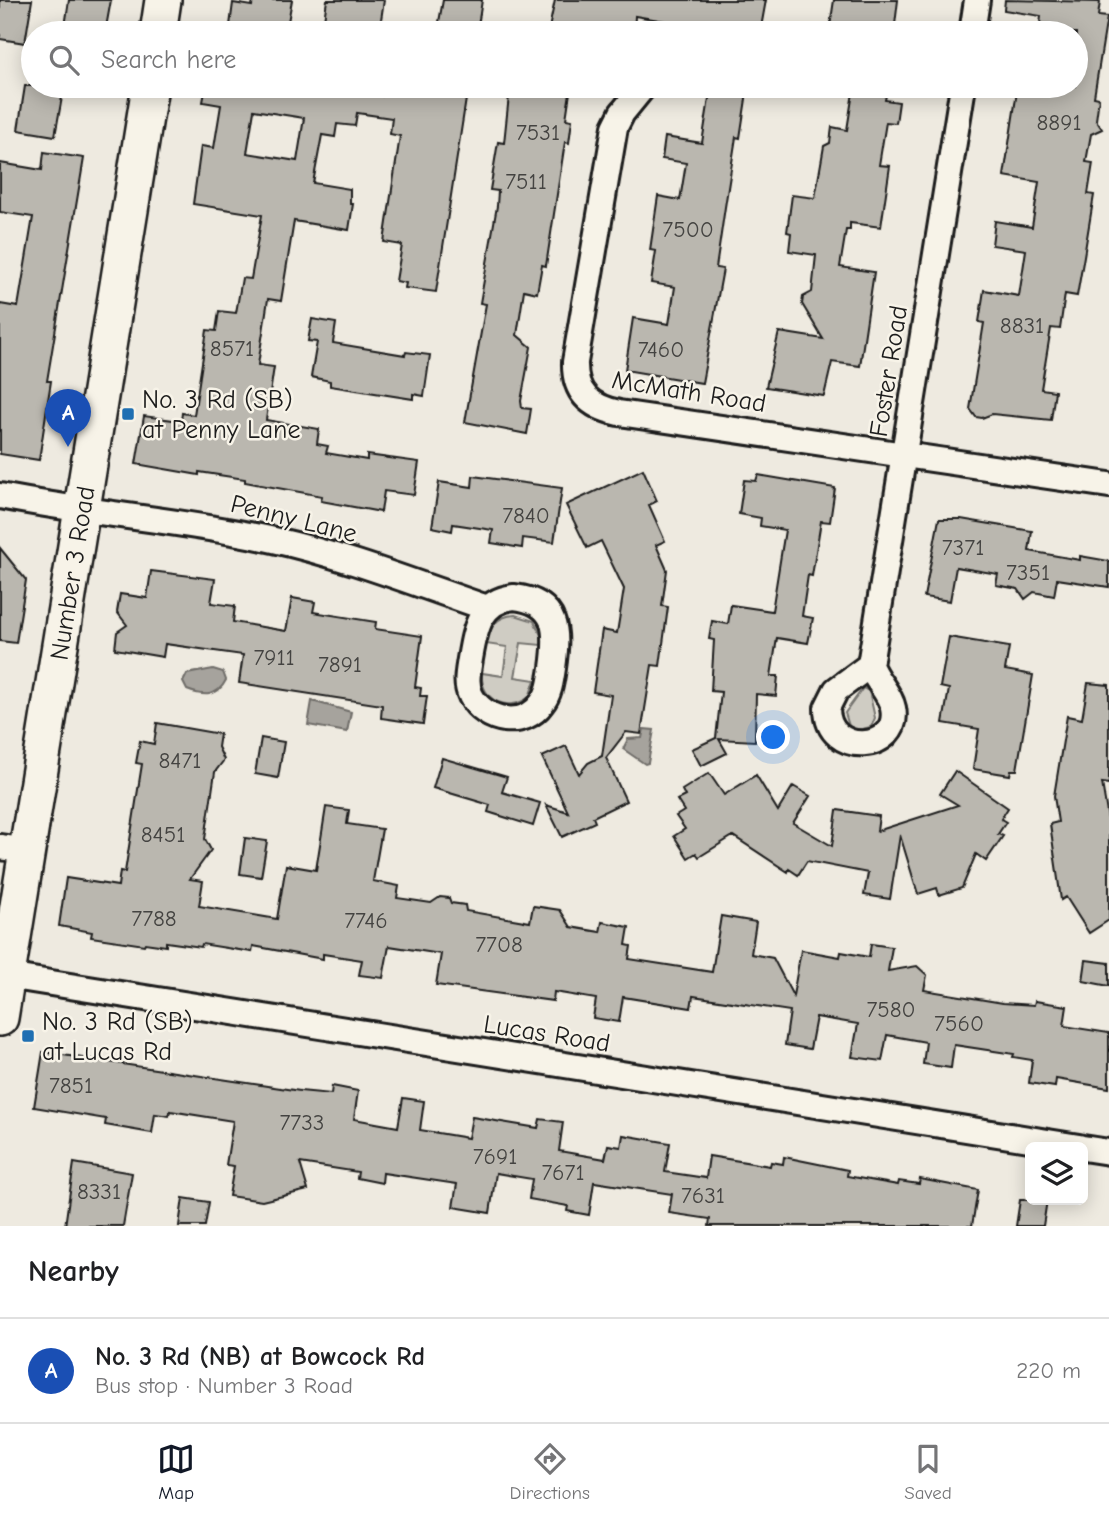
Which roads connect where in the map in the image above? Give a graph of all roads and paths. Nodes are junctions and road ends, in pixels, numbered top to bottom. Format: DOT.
graph roads {
  1 [pos="163,0"];
  2 [pos="977,0"];
  3 [pos="160,21"];
  4 [pos="974,21"];
  5 [pos="148,98"];
  6 [pos="636,98"];
  7 [pos="962,98"];
  8 [pos="905,454"];
  9 [pos="1109,485"];
  10 [pos="0,496"];
  11 [pos="81,511"];
  12 [pos="487,608"];
  13 [pos="870,665"];
  14 [pos="14,849"];
  15 [pos="7,976"];
  16 [pos="0,1018"];
  17 [pos="1044,1142"];
  18 [pos="1088,1149"];
  19 [pos="1109,1152"];
  1 -- 3 [label="main road"];
  2 -- 4 [label="street"];
  5 -- 11 [label="main road, Number 3 Road"];
  6 -- 8 [label="street, McMath Road"];
  7 -- 8 [label="street, Foster Road"];
  8 -- 9 [label="street, McMath Road"];
  8 -- 13 [label="street, Foster Road"];
  10 -- 11 [label="street, Penny Lane"];
  11 -- 12 [label="street, Penny Lane"];
  11 -- 14 [label="main road, Number 3 Road"];
  12 -- 12 [label="street"];
  14 -- 15 [label="main road, Number 3 Road"];
  15 -- 16 [label="main road, Number 3 Road"];
  15 -- 17 [label="street, Lucas Road"];
  18 -- 19 [label="street, Lucas Road"];
}
